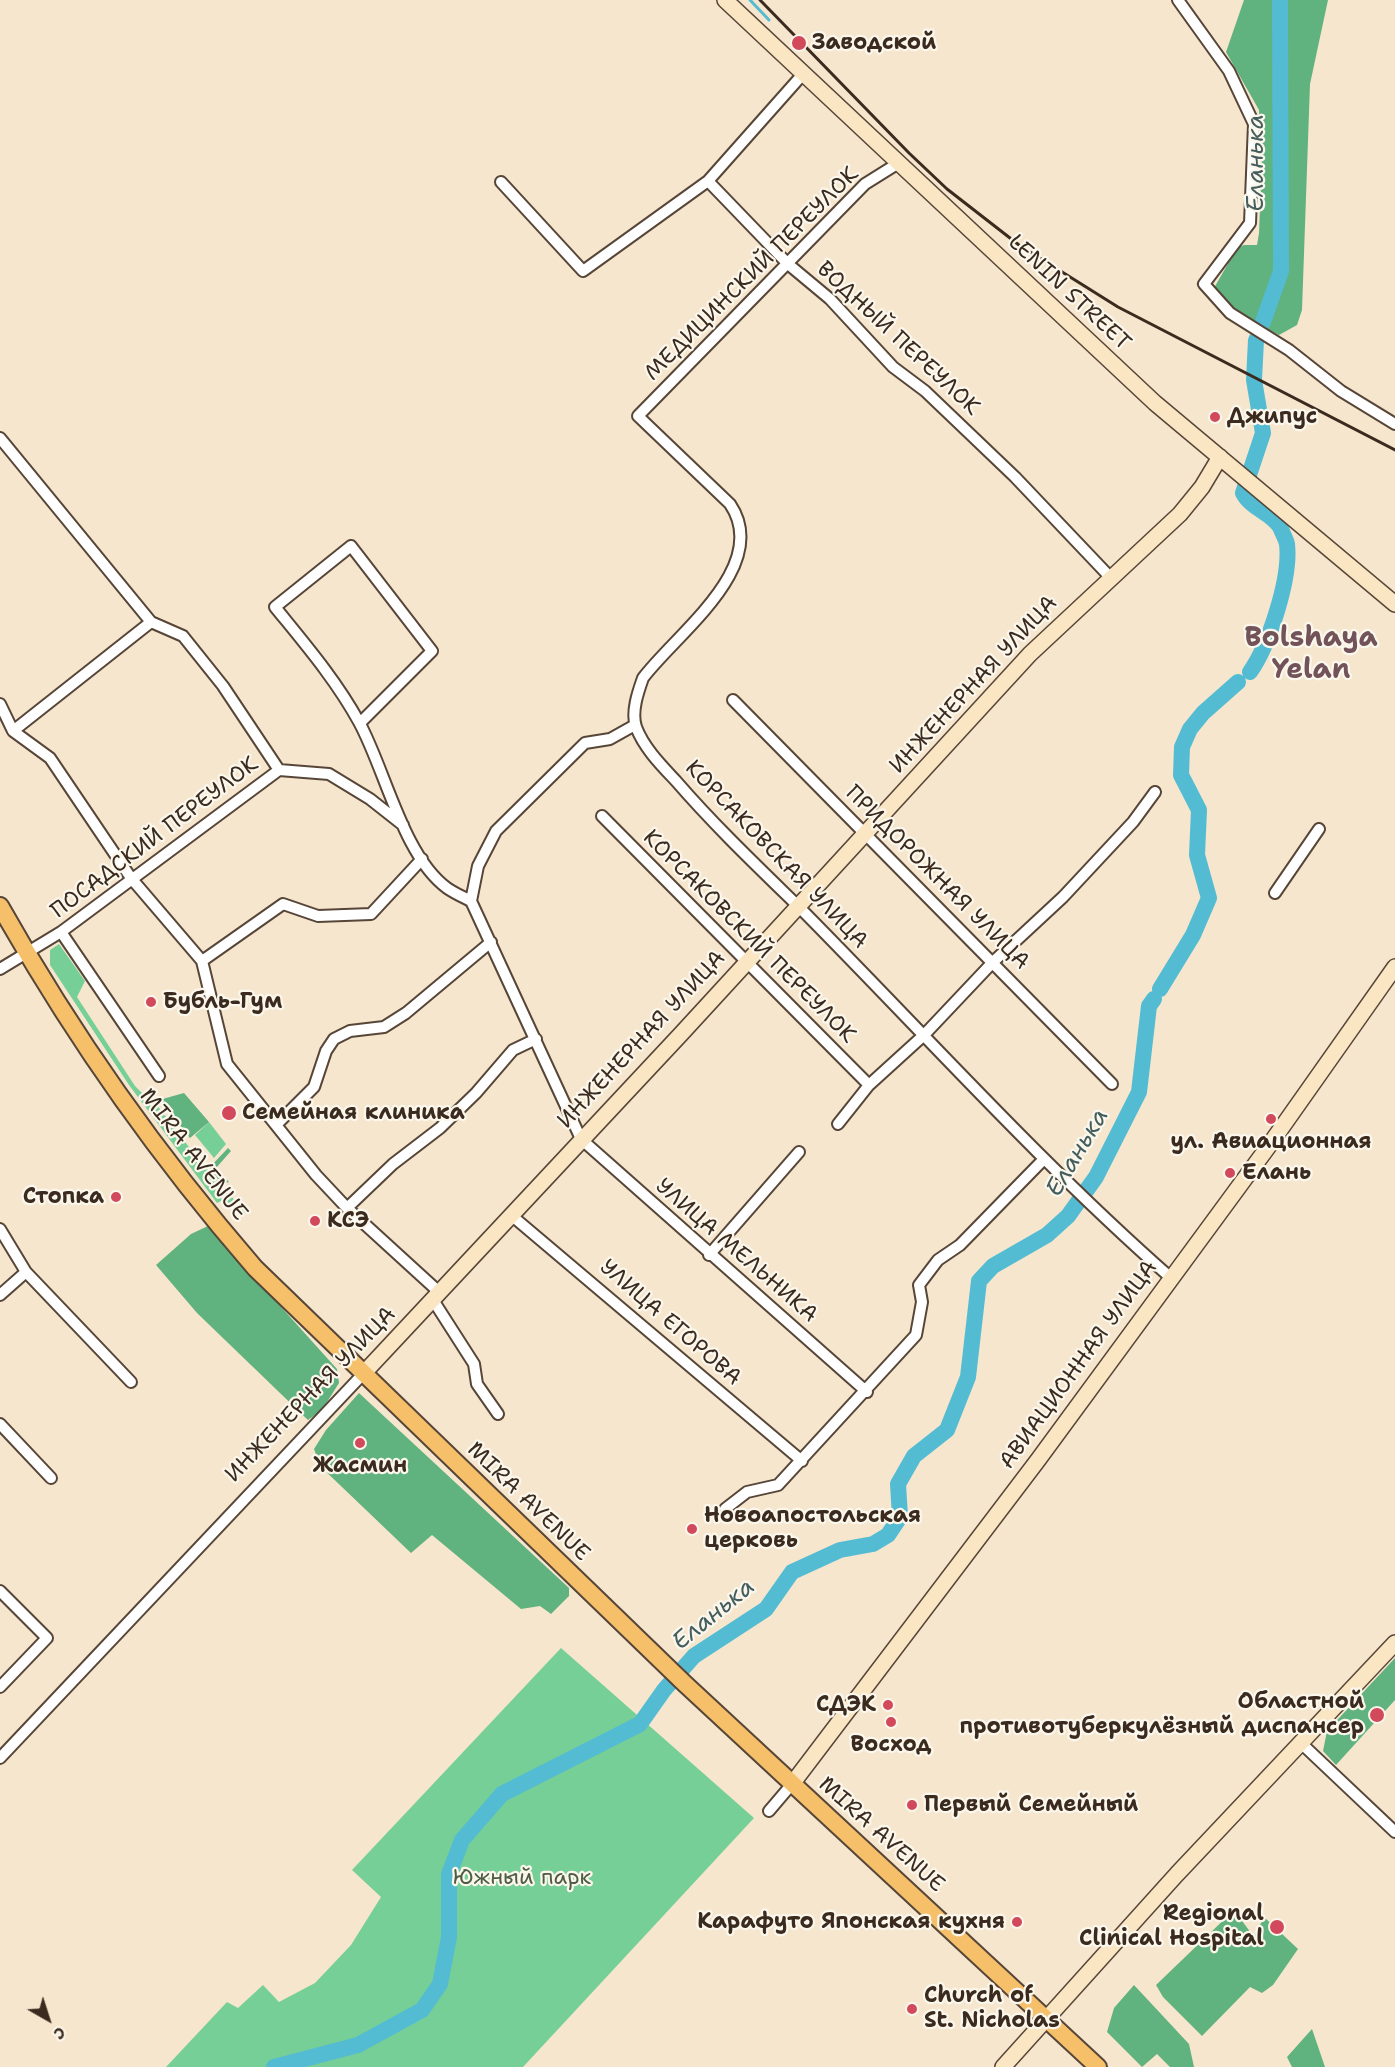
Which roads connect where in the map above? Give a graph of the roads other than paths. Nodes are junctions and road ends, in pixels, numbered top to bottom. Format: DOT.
graph roads {
  1 [pos="725,0"];
  2 [pos="1178,0"];
  3 [pos="803,74"];
  4 [pos="897,164"];
  5 [pos="501,182"];
  6 [pos="708,182"];
  7 [pos="788,264"];
  8 [pos="1395,424"];
  9 [pos="0,438"];
  10 [pos="1220,457"];
  11 [pos="1110,577"];
  12 [pos="1395,604"];
  13 [pos="151,622"];
  14 [pos="734,700"];
  15 [pos="0,704"];
  16 [pos="360,723"];
  17 [pos="635,725"];
  18 [pos="13,730"];
  19 [pos="279,770"];
  20 [pos="1155,792"];
  21 [pos="602,816"];
  22 [pos="403,825"];
  23 [pos="1319,829"];
  24 [pos="866,831"];
  25 [pos="422,859"];
  26 [pos="131,878"];
  27 [pos="1275,892"];
  28 [pos="471,901"];
  29 [pos="0,906"];
  30 [pos="798,907"];
  31 [pos="61,932"];
  32 [pos="491,942"];
  33 [pos="27,954"];
  34 [pos="202,961"];
  35 [pos="744,962"];
  36 [pos="993,962"];
  37 [pos="1395,967"];
  38 [pos="0,969"];
  39 [pos="924,1035"];
  40 [pos="536,1039"];
  41 [pos="159,1076"];
  42 [pos="868,1084"];
  43 [pos="1112,1084"];
  44 [pos="838,1124"];
  45 [pos="276,1125"];
  46 [pos="581,1139"];
  47 [pos="799,1152"];
  48 [pos="1044,1159"];
  49 [pos="347,1208"];
  50 [pos="511,1215"];
  51 [pos="0,1229"];
  52 [pos="709,1255"];
  53 [pos="26,1272"];
  54 [pos="1171,1278"];
  55 [pos="0,1295"];
  56 [pos="436,1296"];
  57 [pos="363,1374"];
  58 [pos="131,1382"];
  59 [pos="867,1392"];
  60 [pos="498,1414"];
  61 [pos="0,1424"];
  62 [pos="802,1461"];
  63 [pos="51,1478"];
  64 [pos="725,1509"];
  65 [pos="0,1591"];
  66 [pos="1395,1643"];
  67 [pos="0,1687"];
  68 [pos="1302,1744"];
  69 [pos="0,1758"];
  70 [pos="792,1784"];
  71 [pos="769,1812"];
  72 [pos="1395,1832"];
  73 [pos="1047,2018"];
  74 [pos="1003,2067"];
  75 [pos="1098,2067"];
  1 -- 3 [label="street, LENIN STREET"];
  2 -- 8 [label="street"];
  3 -- 4 [label="street, LENIN STREET"];
  3 -- 6 [label="street"];
  4 -- 7 [label="street, МЕДИЦИНСКИЙ ПЕРЕУЛОК"];
  4 -- 10 [label="street, LENIN STREET"];
  5 -- 6 [label="street"];
  6 -- 7 [label="street, ВОДНЫЙ ПЕРЕУЛОК"];
  7 -- 11 [label="street, ВОДНЫЙ ПЕРЕУЛОК"];
  7 -- 17 [label="street, МЕДИЦИНСКИЙ ПЕРЕУЛОК"];
  9 -- 13 [label="street"];
  10 -- 11 [label="street, ИНЖЕНЕРНАЯ УЛИЦА"];
  10 -- 12 [label="street, LENIN STREET"];
  11 -- 24 [label="street, ИНЖЕНЕРНАЯ УЛИЦА"];
  13 -- 18 [label="street"];
  13 -- 19 [label="street"];
  14 -- 24 [label="street, ПРИДОРОЖНАЯ УЛИЦА"];
  15 -- 18 [label="street"];
  16 -- 16 [label="street, ПОСАДСКИЙ ПЕРЕУЛОК"];
  16 -- 22 [label="street, ПОСАДСКИЙ ПЕРЕУЛОК"];
  17 -- 28 [label="street"];
  17 -- 30 [label="street, КОРСАКОВСКАЯ УЛИЦА"];
  18 -- 26 [label="street"];
  19 -- 22 [label="street, ПОСАДСКИЙ ПЕРЕУЛОК"];
  19 -- 26 [label="street, ПОСАДСКИЙ ПЕРЕУЛОК"];
  20 -- 36 [label="street"];
  21 -- 35 [label="street, КОРСАКОВСКИЙ ПЕРЕУЛОК"];
  22 -- 25 [label="street, ПОСАДСКИЙ ПЕРЕУЛОК"];
  23 -- 27 [label="street"];
  24 -- 30 [label="street, ИНЖЕНЕРНАЯ УЛИЦА"];
  24 -- 36 [label="street, ПРИДОРОЖНАЯ УЛИЦА"];
  25 -- 28 [label="street, ПОСАДСКИЙ ПЕРЕУЛОК"];
  25 -- 34 [label="street"];
  26 -- 31 [label="street, ПОСАДСКИЙ ПЕРЕУЛОК"];
  26 -- 34 [label="street"];
  28 -- 32 [label="street"];
  29 -- 33 [label="main road, MIRA AVENUE"];
  30 -- 35 [label="street, ИНЖЕНЕРНАЯ УЛИЦА"];
  30 -- 39 [label="street, КОРСАКОВСКАЯ УЛИЦА"];
  31 -- 33 [label="street, ПОСАДСКИЙ ПЕРЕУЛОК"];
  31 -- 41 [label="street"];
  32 -- 40 [label="street"];
  32 -- 45 [label="street"];
  33 -- 38 [label="street, ПОСАДСКИЙ ПЕРЕУЛОК"];
  33 -- 57 [label="main road, MIRA AVENUE"];
  34 -- 45 [label="street"];
  35 -- 42 [label="street, КОРСАКОВСКИЙ ПЕРЕУЛОК"];
  35 -- 46 [label="street, ИНЖЕНЕРНАЯ УЛИЦА"];
  36 -- 39 [label="street"];
  36 -- 43 [label="street, ПРИДОРОЖНАЯ УЛИЦА"];
  37 -- 54 [label="street, АВИАЦИОННАЯ УЛИЦА"];
  39 -- 42 [label="street"];
  39 -- 48 [label="street, КОРСАКОВСКАЯ УЛИЦА"];
  40 -- 46 [label="street"];
  40 -- 49 [label="street"];
  42 -- 44 [label="street"];
  45 -- 49 [label="street"];
  46 -- 50 [label="street, ИНЖЕНЕРНАЯ УЛИЦА"];
  46 -- 52 [label="street, УЛИЦА МЕЛЬНИКА"];
  47 -- 52 [label="street"];
  48 -- 54 [label="street, КОРСАКОВСКАЯ УЛИЦА"];
  48 -- 59 [label="street"];
  49 -- 56 [label="street"];
  50 -- 56 [label="street, ИНЖЕНЕРНАЯ УЛИЦА"];
  50 -- 62 [label="street, УЛИЦА ЕГОРОВА"];
  51 -- 53 [label="street"];
  52 -- 59 [label="street, УЛИЦА МЕЛЬНИКА"];
  53 -- 55 [label="street"];
  53 -- 58 [label="street"];
  54 -- 70 [label="street, АВИАЦИОННАЯ УЛИЦА"];
  56 -- 57 [label="street, ИНЖЕНЕРНАЯ УЛИЦА"];
  56 -- 60 [label="street"];
  57 -- 69 [label="street, ИНЖЕНЕРНАЯ УЛИЦА"];
  57 -- 70 [label="main road, MIRA AVENUE"];
  59 -- 62 [label="street"];
  61 -- 63 [label="street"];
  62 -- 64 [label="street"];
  65 -- 67 [label="street"];
  66 -- 68 [label="street"];
  68 -- 72 [label="street"];
  68 -- 73 [label="street"];
  70 -- 71 [label="street"];
  70 -- 73 [label="main road, MIRA AVENUE"];
  73 -- 74 [label="street"];
  73 -- 75 [label="main road, MIRA AVENUE"];
}
